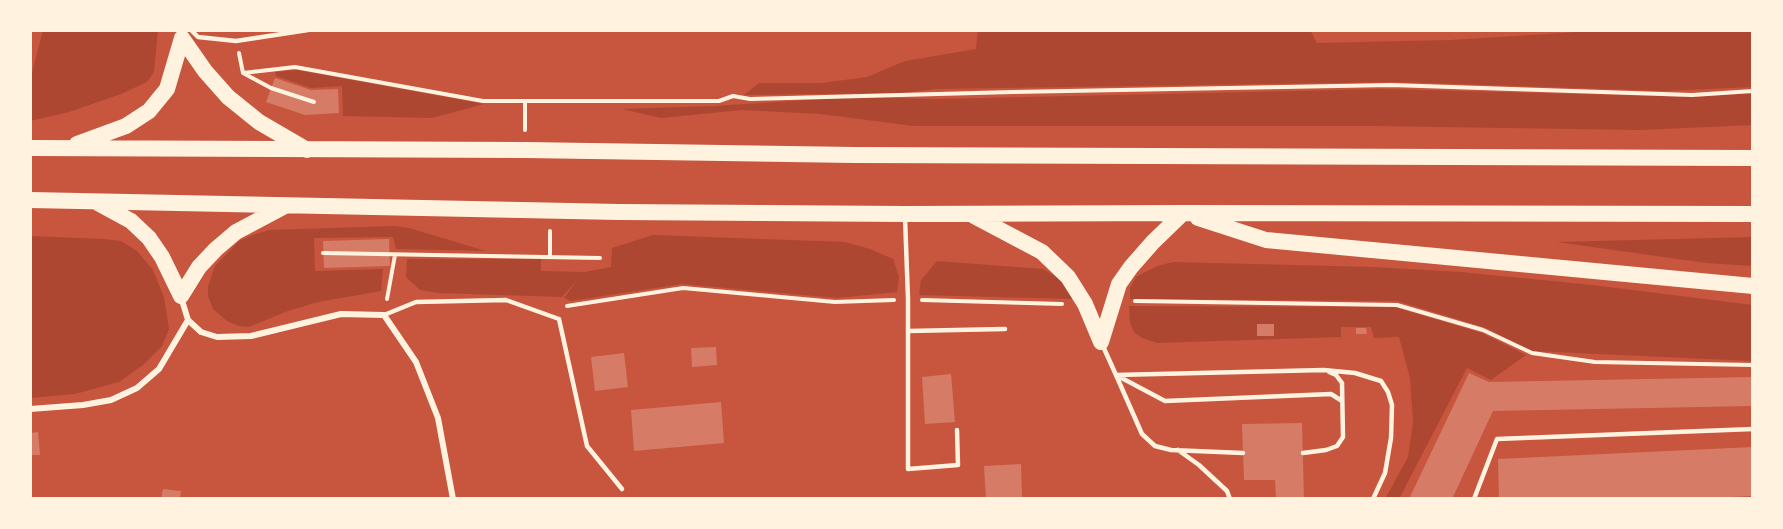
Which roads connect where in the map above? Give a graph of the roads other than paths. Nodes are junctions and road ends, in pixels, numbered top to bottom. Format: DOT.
graph roads {
  1 [pos="308,30"];
  2 [pos="184,33"];
  3 [pos="30,148"];
  4 [pos="65,148"];
  5 [pos="306,150"];
  6 [pos="1753,156"];
  7 [pos="30,200"];
  8 [pos="94,201"];
  9 [pos="288,205"];
  10 [pos="1183,213"];
  11 [pos="905,214"];
  12 [pos="970,214"];
  13 [pos="1753,214"];
  14 [pos="1753,286"];
  15 [pos="181,296"];
  16 [pos="384,315"];
  17 [pos="188,320"];
  18 [pos="1005,329"];
  19 [pos="908,331"];
  20 [pos="1101,342"];
  21 [pos="1324,370"];
  22 [pos="1116,375"];
  23 [pos="1342,401"];
  24 [pos="30,409"];
  25 [pos="1753,429"];
  26 [pos="957,430"];
  27 [pos="1178,450"];
  28 [pos="1243,453"];
  29 [pos="1303,453"];
  30 [pos="622,489"];
  31 [pos="453,499"];
  32 [pos="1230,499"];
  33 [pos="1373,499"];
  34 [pos="1474,499"];
  1 -- 2 [label="lane"];
  2 -- 4 [label="highway"];
  2 -- 5 [label="highway"];
  3 -- 4 [label="highway"];
  4 -- 5 [label="highway"];
  5 -- 6 [label="highway"];
  7 -- 8 [label="highway"];
  8 -- 9 [label="highway"];
  8 -- 15 [label="highway"];
  9 -- 11 [label="highway"];
  9 -- 15 [label="highway"];
  10 -- 12 [label="highway"];
  10 -- 13 [label="highway"];
  10 -- 14 [label="highway"];
  10 -- 20 [label="highway"];
  11 -- 12 [label="highway"];
  11 -- 19 [label="lane"];
  12 -- 20 [label="highway"];
  15 -- 17 [label="street"];
  16 -- 17 [label="street"];
  16 -- 30 [label="lane"];
  16 -- 31 [label="street"];
  17 -- 24 [label="street"];
  18 -- 19 [label="lane"];
  19 -- 26 [label="lane"];
  20 -- 22 [label="lane"];
  21 -- 22 [label="lane"];
  21 -- 23 [label="lane"];
  21 -- 33 [label="lane"];
  22 -- 23 [label="lane"];
  22 -- 27 [label="lane"];
  23 -- 29 [label="lane"];
  25 -- 34 [label="lane"];
  27 -- 28 [label="lane"];
  27 -- 32 [label="lane"];
}
